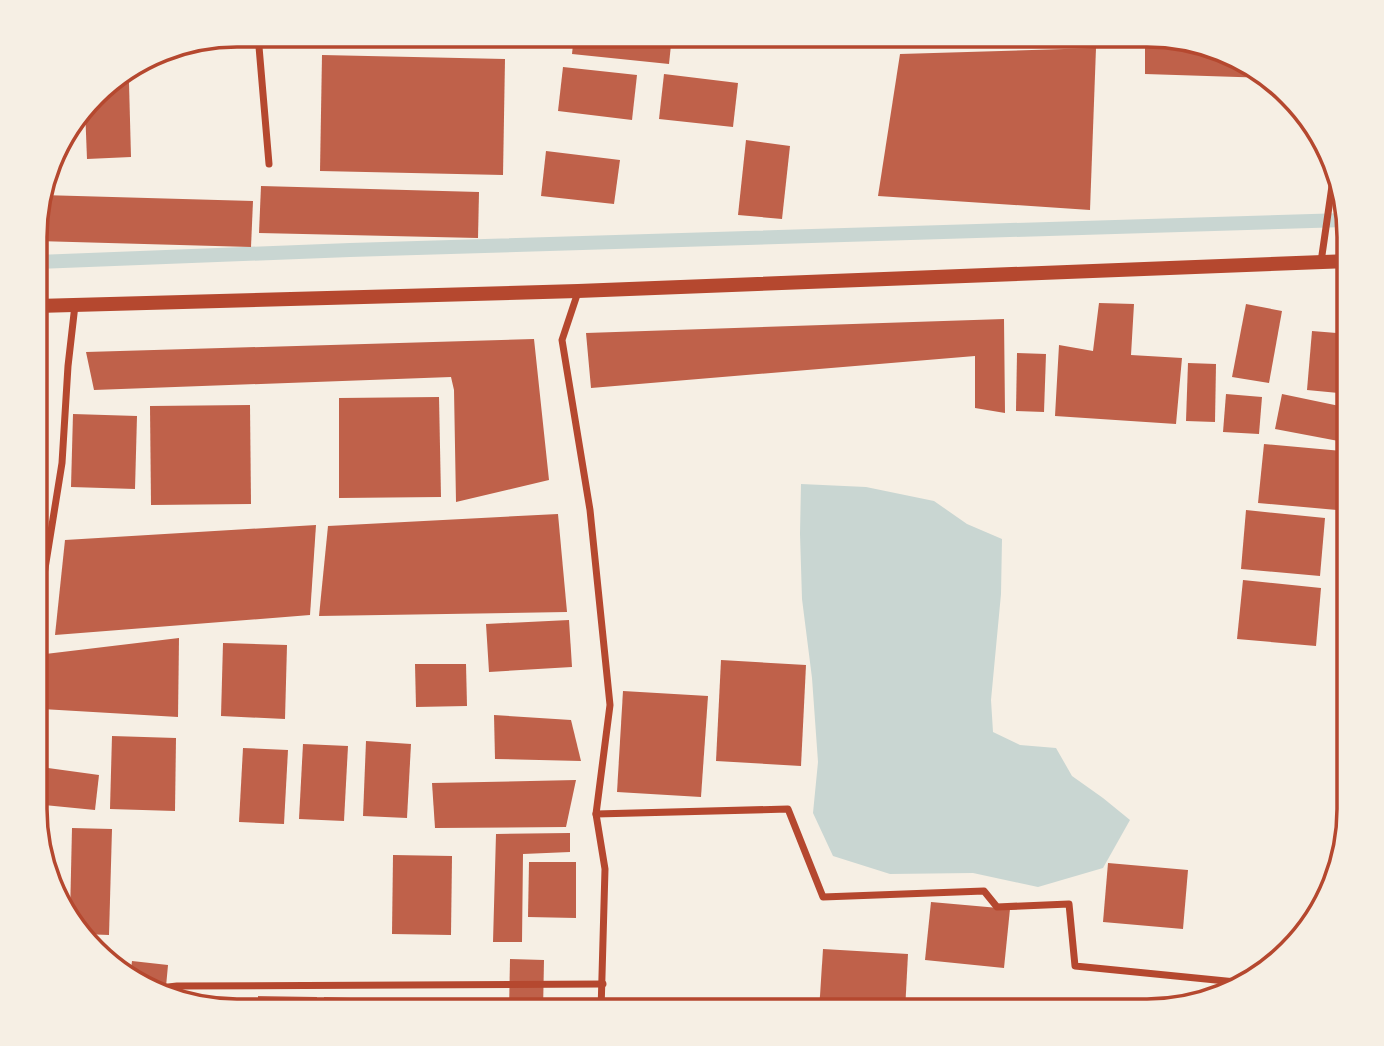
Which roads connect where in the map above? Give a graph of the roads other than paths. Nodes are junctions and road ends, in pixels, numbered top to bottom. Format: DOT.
graph roads {
  1 [pos="259,47"];
  2 [pos="269,164"];
  3 [pos="1331,192"];
  4 [pos="1321,261"];
  5 [pos="1337,261"];
  6 [pos="578,291"];
  7 [pos="47,306"];
  8 [pos="75,306"];
  9 [pos="48,553"];
  10 [pos="596,814"];
  11 [pos="1226,981"];
  12 [pos="603,984"];
  13 [pos="171,987"];
  14 [pos="602,998"];
  1 -- 2 [label="street"];
  3 -- 4 [label="street"];
  4 -- 5 [label="main road"];
  4 -- 6 [label="main road"];
  6 -- 8 [label="main road"];
  6 -- 10 [label="street"];
  7 -- 8 [label="main road"];
  8 -- 9 [label="street"];
  10 -- 11 [label="street"];
  10 -- 12 [label="street"];
  12 -- 13 [label="street"];
  12 -- 14 [label="street"];
}
